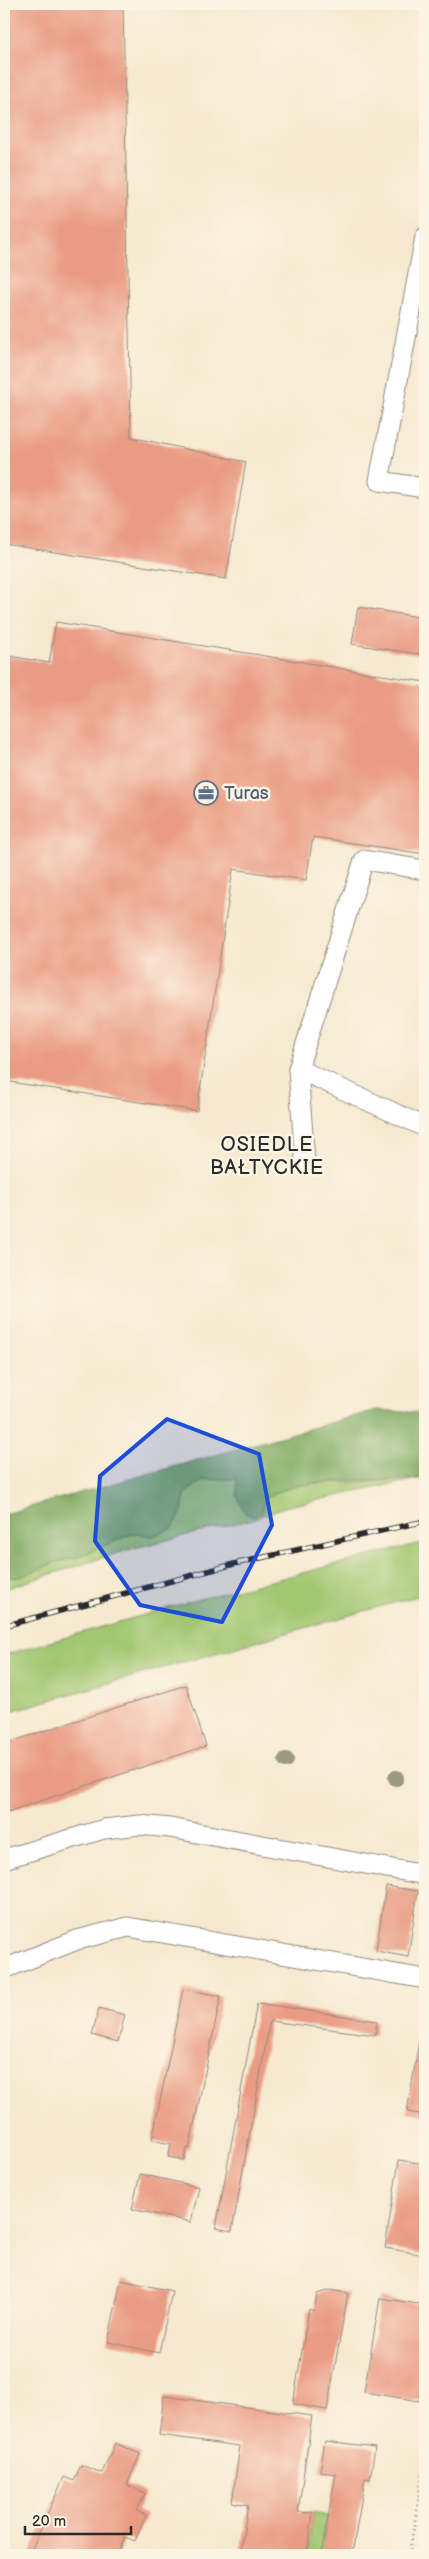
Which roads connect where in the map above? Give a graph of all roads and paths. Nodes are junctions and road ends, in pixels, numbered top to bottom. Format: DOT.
graph roads {
  1 [pos="425,237"];
  2 [pos="425,488"];
  3 [pos="425,870"];
  4 [pos="298,1069"];
  5 [pos="425,1126"];
  6 [pos="305,1161"];
  7 [pos="4,1859"];
  8 [pos="425,1874"];
  9 [pos="4,1969"];
  10 [pos="425,1977"];
  11 [pos="425,2461"];
  12 [pos="409,2555"];
  1 -- 2 [label="lane"];
  3 -- 4 [label="lane"];
  4 -- 5 [label="lane"];
  4 -- 6 [label="lane"];
  7 -- 8 [label="lane"];
  9 -- 10 [label="lane"];
  11 -- 12 [label="path"];
}
